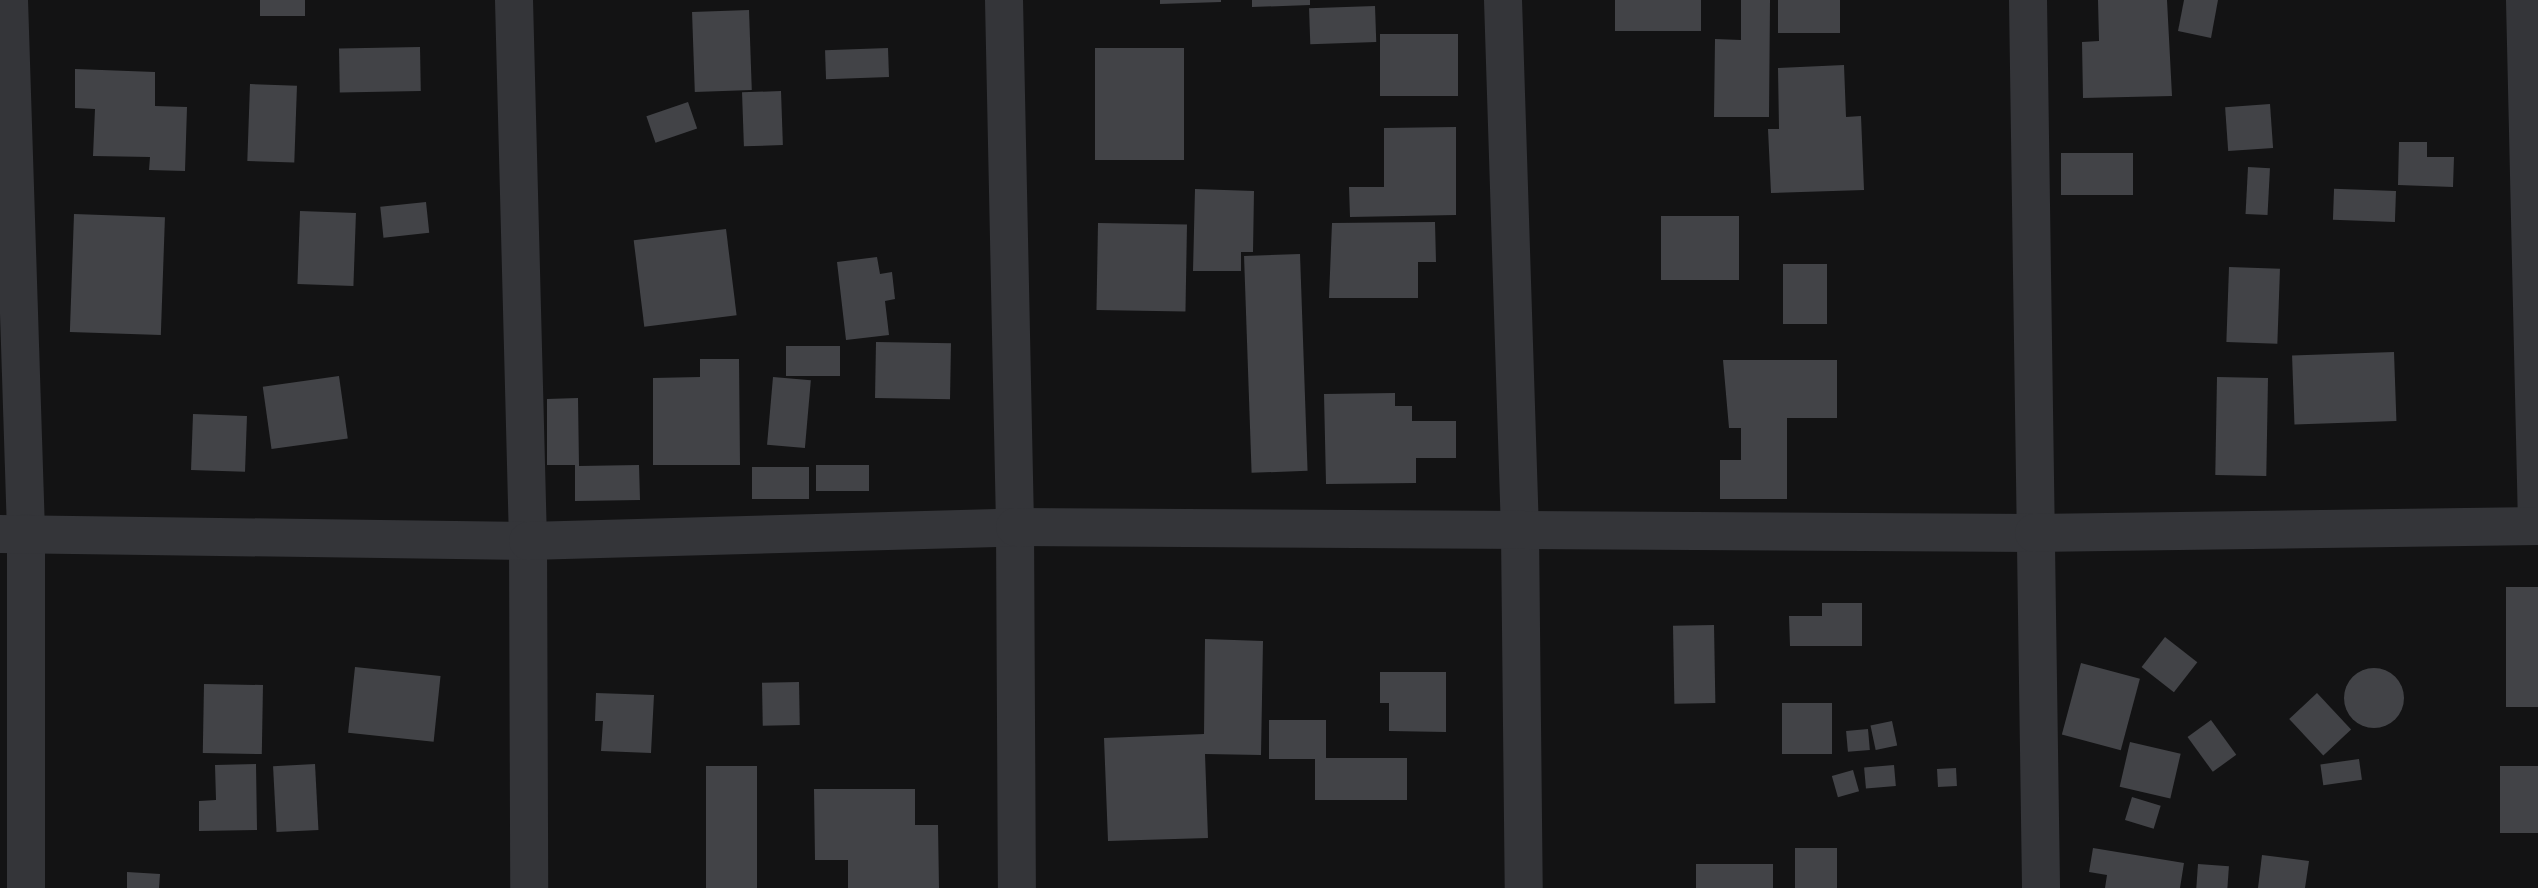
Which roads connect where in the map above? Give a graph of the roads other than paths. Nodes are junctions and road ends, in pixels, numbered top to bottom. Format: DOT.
graph roads {
  1 [pos="9,0"];
  2 [pos="514,0"];
  3 [pos="1004,0"];
  4 [pos="1503,0"];
  5 [pos="2028,0"];
  6 [pos="2525,0"];
  7 [pos="2537,526"];
  8 [pos="1016,527"];
  9 [pos="13,533"];
  10 [pos="1520,533"];
  11 [pos="2034,533"];
  12 [pos="528,541"];
  13 [pos="26,888"];
  14 [pos="529,888"];
  15 [pos="1017,888"];
  16 [pos="1524,888"];
  17 [pos="2041,888"];
  1 -- 9 [label="street"];
  2 -- 12 [label="street"];
  3 -- 8 [label="street"];
  4 -- 10 [label="street"];
  5 -- 11 [label="street"];
  6 -- 7 [label="street"];
  7 -- 11 [label="street"];
  8 -- 10 [label="street"];
  8 -- 12 [label="street"];
  8 -- 15 [label="street"];
  9 -- 12 [label="street"];
  9 -- 13 [label="street"];
  10 -- 11 [label="street"];
  10 -- 16 [label="street"];
  11 -- 17 [label="street"];
  12 -- 14 [label="street"];
}
